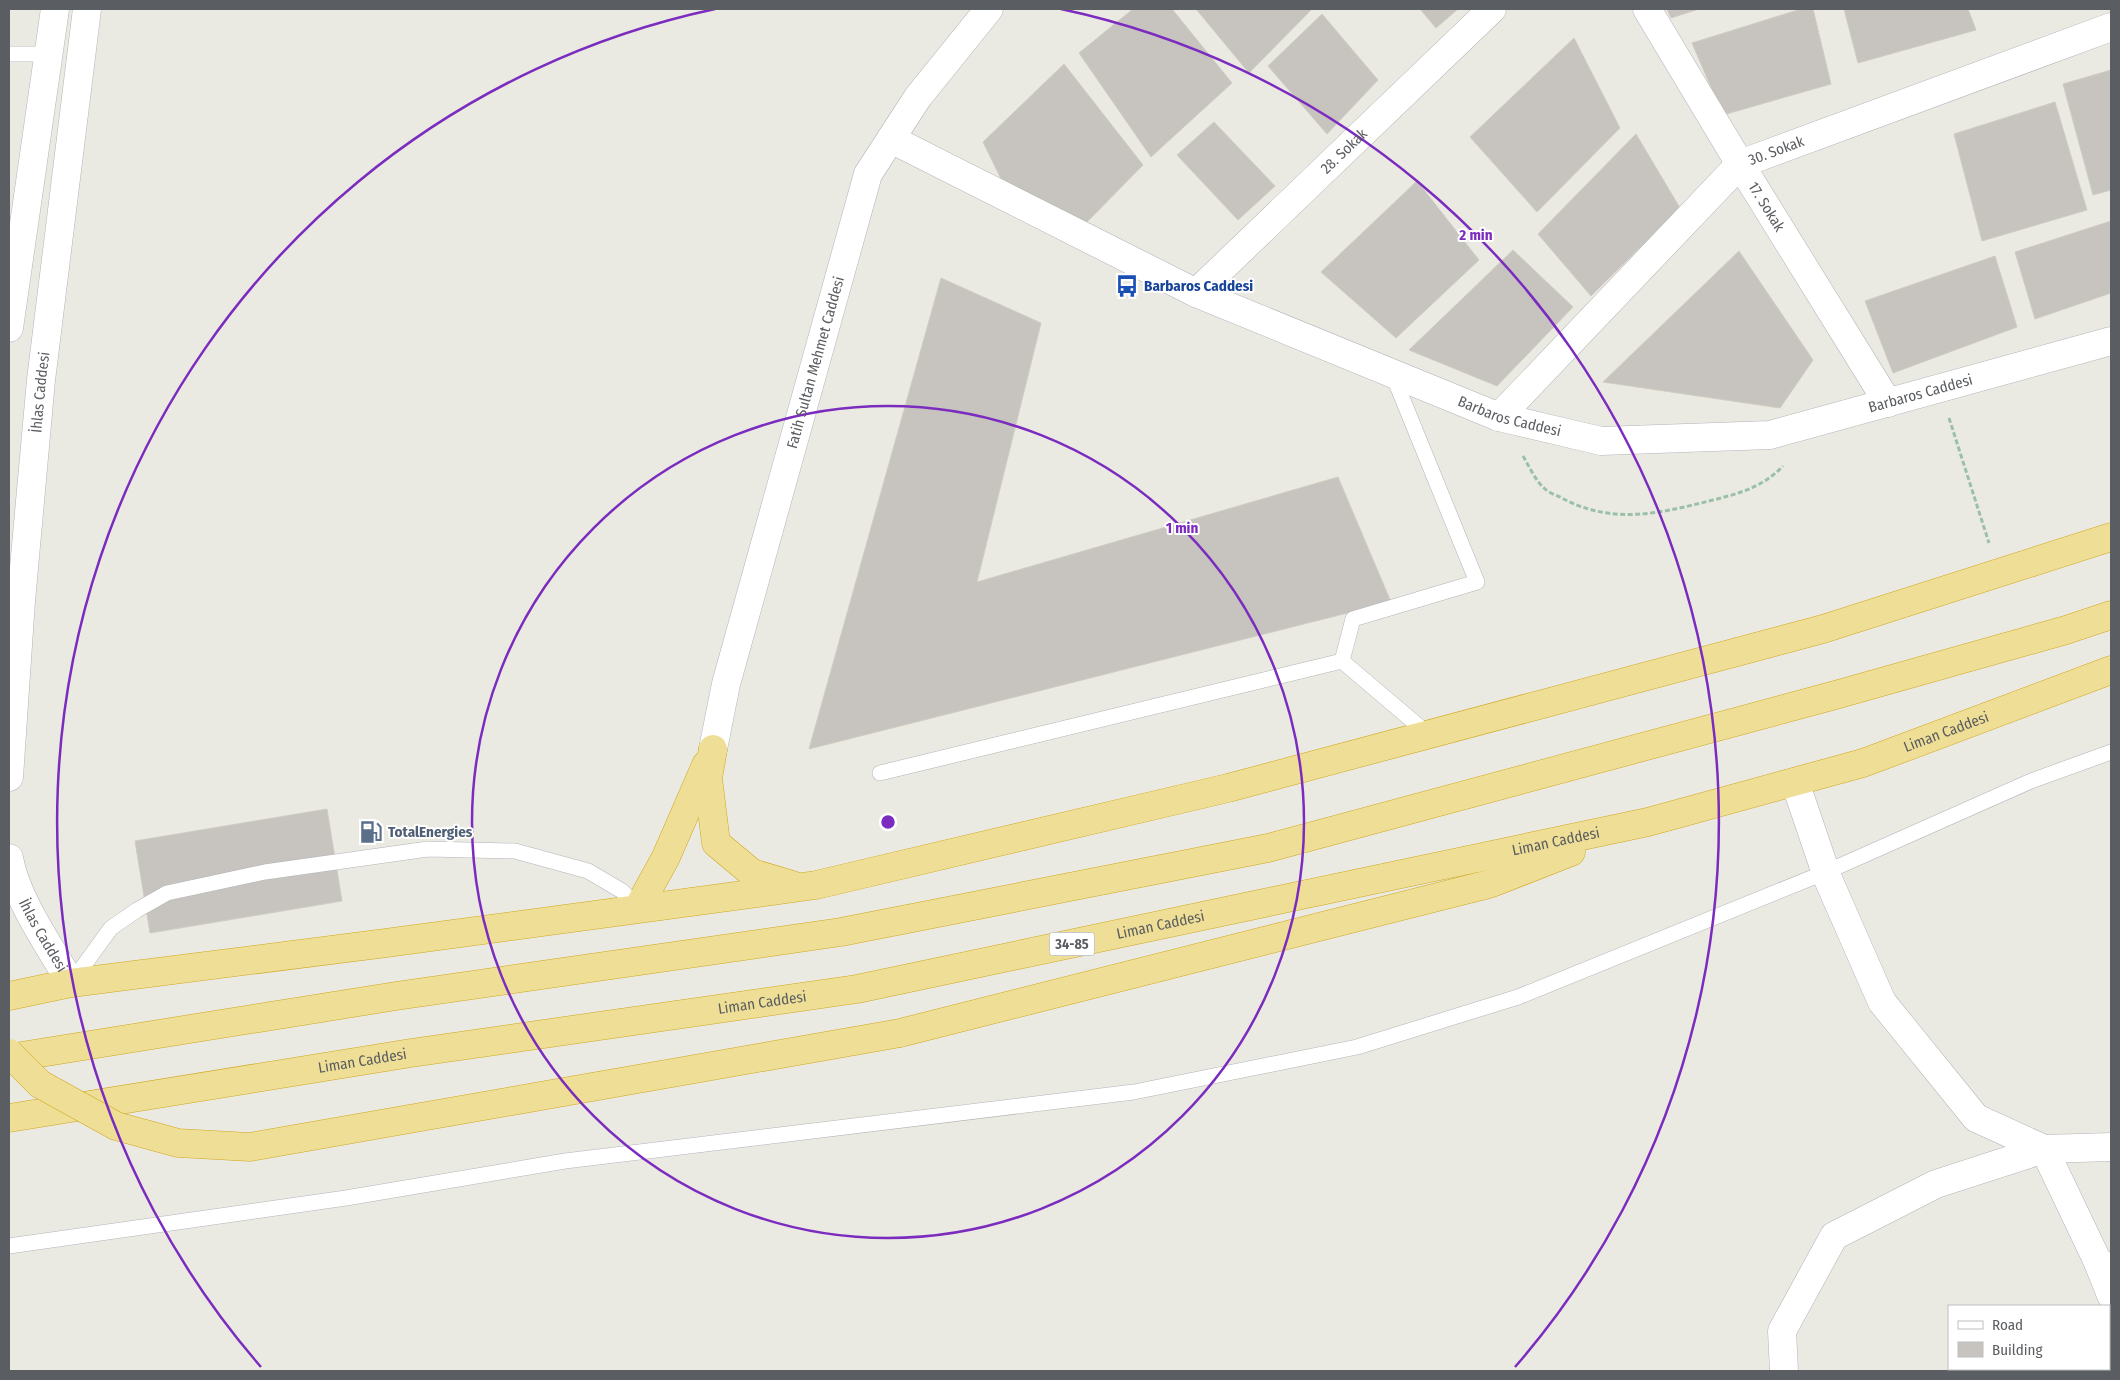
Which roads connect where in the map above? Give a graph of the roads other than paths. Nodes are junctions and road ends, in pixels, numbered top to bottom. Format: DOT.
graph roads {
  1 [pos="55,9"];
  2 [pos="87,9"];
  3 [pos="989,9"];
  4 [pos="1492,9"];
  5 [pos="1646,9"];
  6 [pos="2111,27"];
  7 [pos="9,54"];
  8 [pos="49,54"];
  9 [pos="891,139"];
  10 [pos="1740,164"];
  11 [pos="1196,293"];
  12 [pos="9,328"];
  13 [pos="2111,341"];
  14 [pos="1392,373"];
  15 [pos="1888,403"];
  16 [pos="1499,417"];
  17 [pos="2111,537"];
  18 [pos="2111,615"];
  19 [pos="1342,661"];
  20 [pos="2111,670"];
  21 [pos="1428,734"];
  22 [pos="713,750"];
  23 [pos="2111,752"];
  24 [pos="880,773"];
  25 [pos="9,777"];
  26 [pos="1795,782"];
  27 [pos="1648,822"];
  28 [pos="9,858"];
  29 [pos="1826,872"];
  30 [pos="798,888"];
  31 [pos="638,908"];
  32 [pos="71,983"];
  33 [pos="9,996"];
  34 [pos="9,1053"];
  35 [pos="9,1058"];
  36 [pos="9,1118"];
  37 [pos="2111,1147"];
  38 [pos="2044,1150"];
  39 [pos="9,1246"];
  40 [pos="2104,1265"];
  41 [pos="2111,1295"];
  42 [pos="1784,1371"];
  1 -- 8 [label="street"];
  2 -- 25 [label="street, İhlas Caddesi"];
  3 -- 9 [label="street, Fatih Sultan Mehmet Caddesi"];
  4 -- 11 [label="street, 28. Sokak"];
  5 -- 10 [label="street, 17. Sokak"];
  6 -- 10 [label="street, 30. Sokak"];
  7 -- 8 [label="lane"];
  8 -- 12 [label="street"];
  9 -- 11 [label="street, Barbaros Caddesi"];
  9 -- 22 [label="street, Fatih Sultan Mehmet Caddesi"];
  10 -- 15 [label="street, 17. Sokak"];
  10 -- 16 [label="street, 30. Sokak"];
  11 -- 14 [label="street, Barbaros Caddesi"];
  13 -- 15 [label="street, Barbaros Caddesi"];
  14 -- 16 [label="street, Barbaros Caddesi"];
  14 -- 19 [label="lane"];
  15 -- 16 [label="street, Barbaros Caddesi"];
  17 -- 21 [label="highway"];
  18 -- 35 [label="highway"];
  19 -- 21 [label="lane"];
  19 -- 24 [label="lane"];
  20 -- 26 [label="highway, Liman Caddesi / 34-85"];
  21 -- 30 [label="highway"];
  22 -- 30 [label="highway"];
  22 -- 31 [label="highway"];
  23 -- 29 [label="lane"];
  26 -- 27 [label="highway, Liman Caddesi / 34-85"];
  26 -- 29 [label="street"];
  27 -- 34 [label="highway, bridge"];
  27 -- 36 [label="highway, Liman Caddesi / 34-85"];
  28 -- 32 [label="street, İhlas Caddesi"];
  29 -- 38 [label="street"];
  29 -- 39 [label="lane"];
  30 -- 31 [label="highway"];
  31 -- 32 [label="highway"];
  31 -- 32 [label="lane"];
  32 -- 33 [label="highway"];
  37 -- 38 [label="street"];
  38 -- 40 [label="street"];
  38 -- 42 [label="street"];
  40 -- 41 [label="street"];
}
